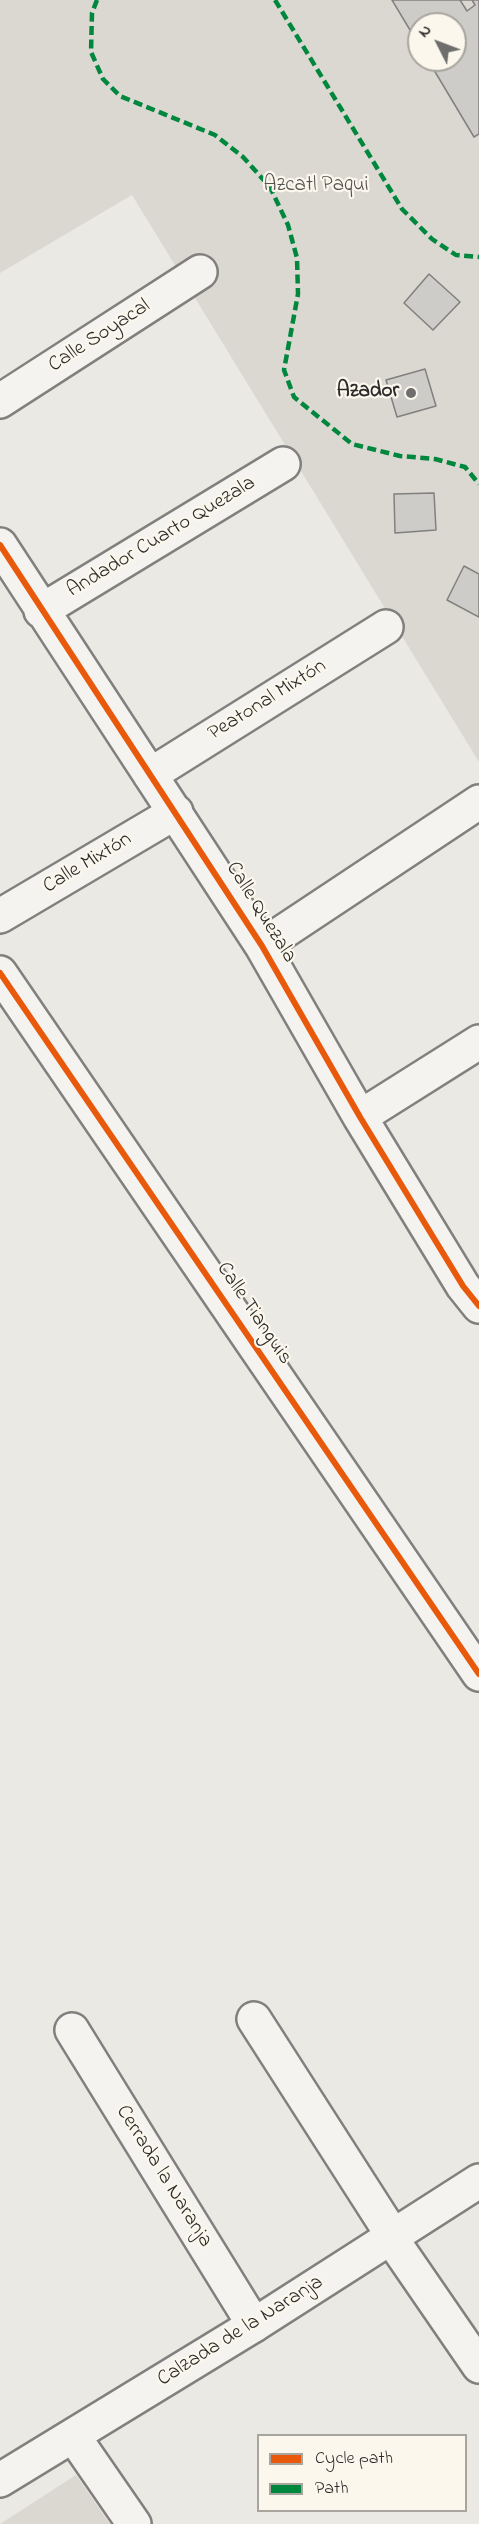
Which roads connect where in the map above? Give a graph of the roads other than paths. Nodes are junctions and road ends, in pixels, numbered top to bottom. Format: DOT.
graph roads {
  1 [pos="200,272"];
  2 [pos="0,401"];
  3 [pos="283,464"];
  4 [pos="0,545"];
  5 [pos="41,611"];
  6 [pos="386,627"];
  7 [pos="150,775"];
  8 [pos="479,802"];
  9 [pos="176,812"];
  10 [pos="0,916"];
  11 [pos="262,945"];
  12 [pos="0,973"];
  13 [pos="479,1042"];
  14 [pos="360,1117"];
  15 [pos="474,1289"];
  16 [pos="479,1674"];
  17 [pos="254,2019"];
  18 [pos="72,2030"];
  19 [pos="479,2181"];
  20 [pos="392,2237"];
  21 [pos="254,2325"];
  22 [pos="479,2366"];
  23 [pos="74,2437"];
  24 [pos="0,2480"];
  25 [pos="134,2524"];
  1 -- 2 [label="street, Calle Soyacal"];
  3 -- 5 [label="street, Andador Cuarto Quezala"];
  4 -- 5 [label="street, Calle Quezala"];
  5 -- 7 [label="street, Calle Quezala"];
  6 -- 7 [label="street, Peatonal Mixtón"];
  7 -- 9 [label="street, Calle Quezala"];
  8 -- 11 [label="street"];
  9 -- 10 [label="street, Calle Mixtón"];
  9 -- 11 [label="street, Calle Quezala"];
  11 -- 14 [label="street, Calle Quezala"];
  12 -- 16 [label="street, Calle Tianguis"];
  13 -- 14 [label="street"];
  14 -- 15 [label="street, Calle Quezala"];
  17 -- 20 [label="street"];
  18 -- 21 [label="street, Cerrada la Naranja"];
  19 -- 20 [label="street, Calzada de la Naranja"];
  20 -- 21 [label="street, Calzada de la Naranja"];
  20 -- 22 [label="street"];
  21 -- 23 [label="street, Calzada de la Naranja"];
  23 -- 24 [label="street, Calzada de la Naranja"];
  23 -- 25 [label="street"];
}
